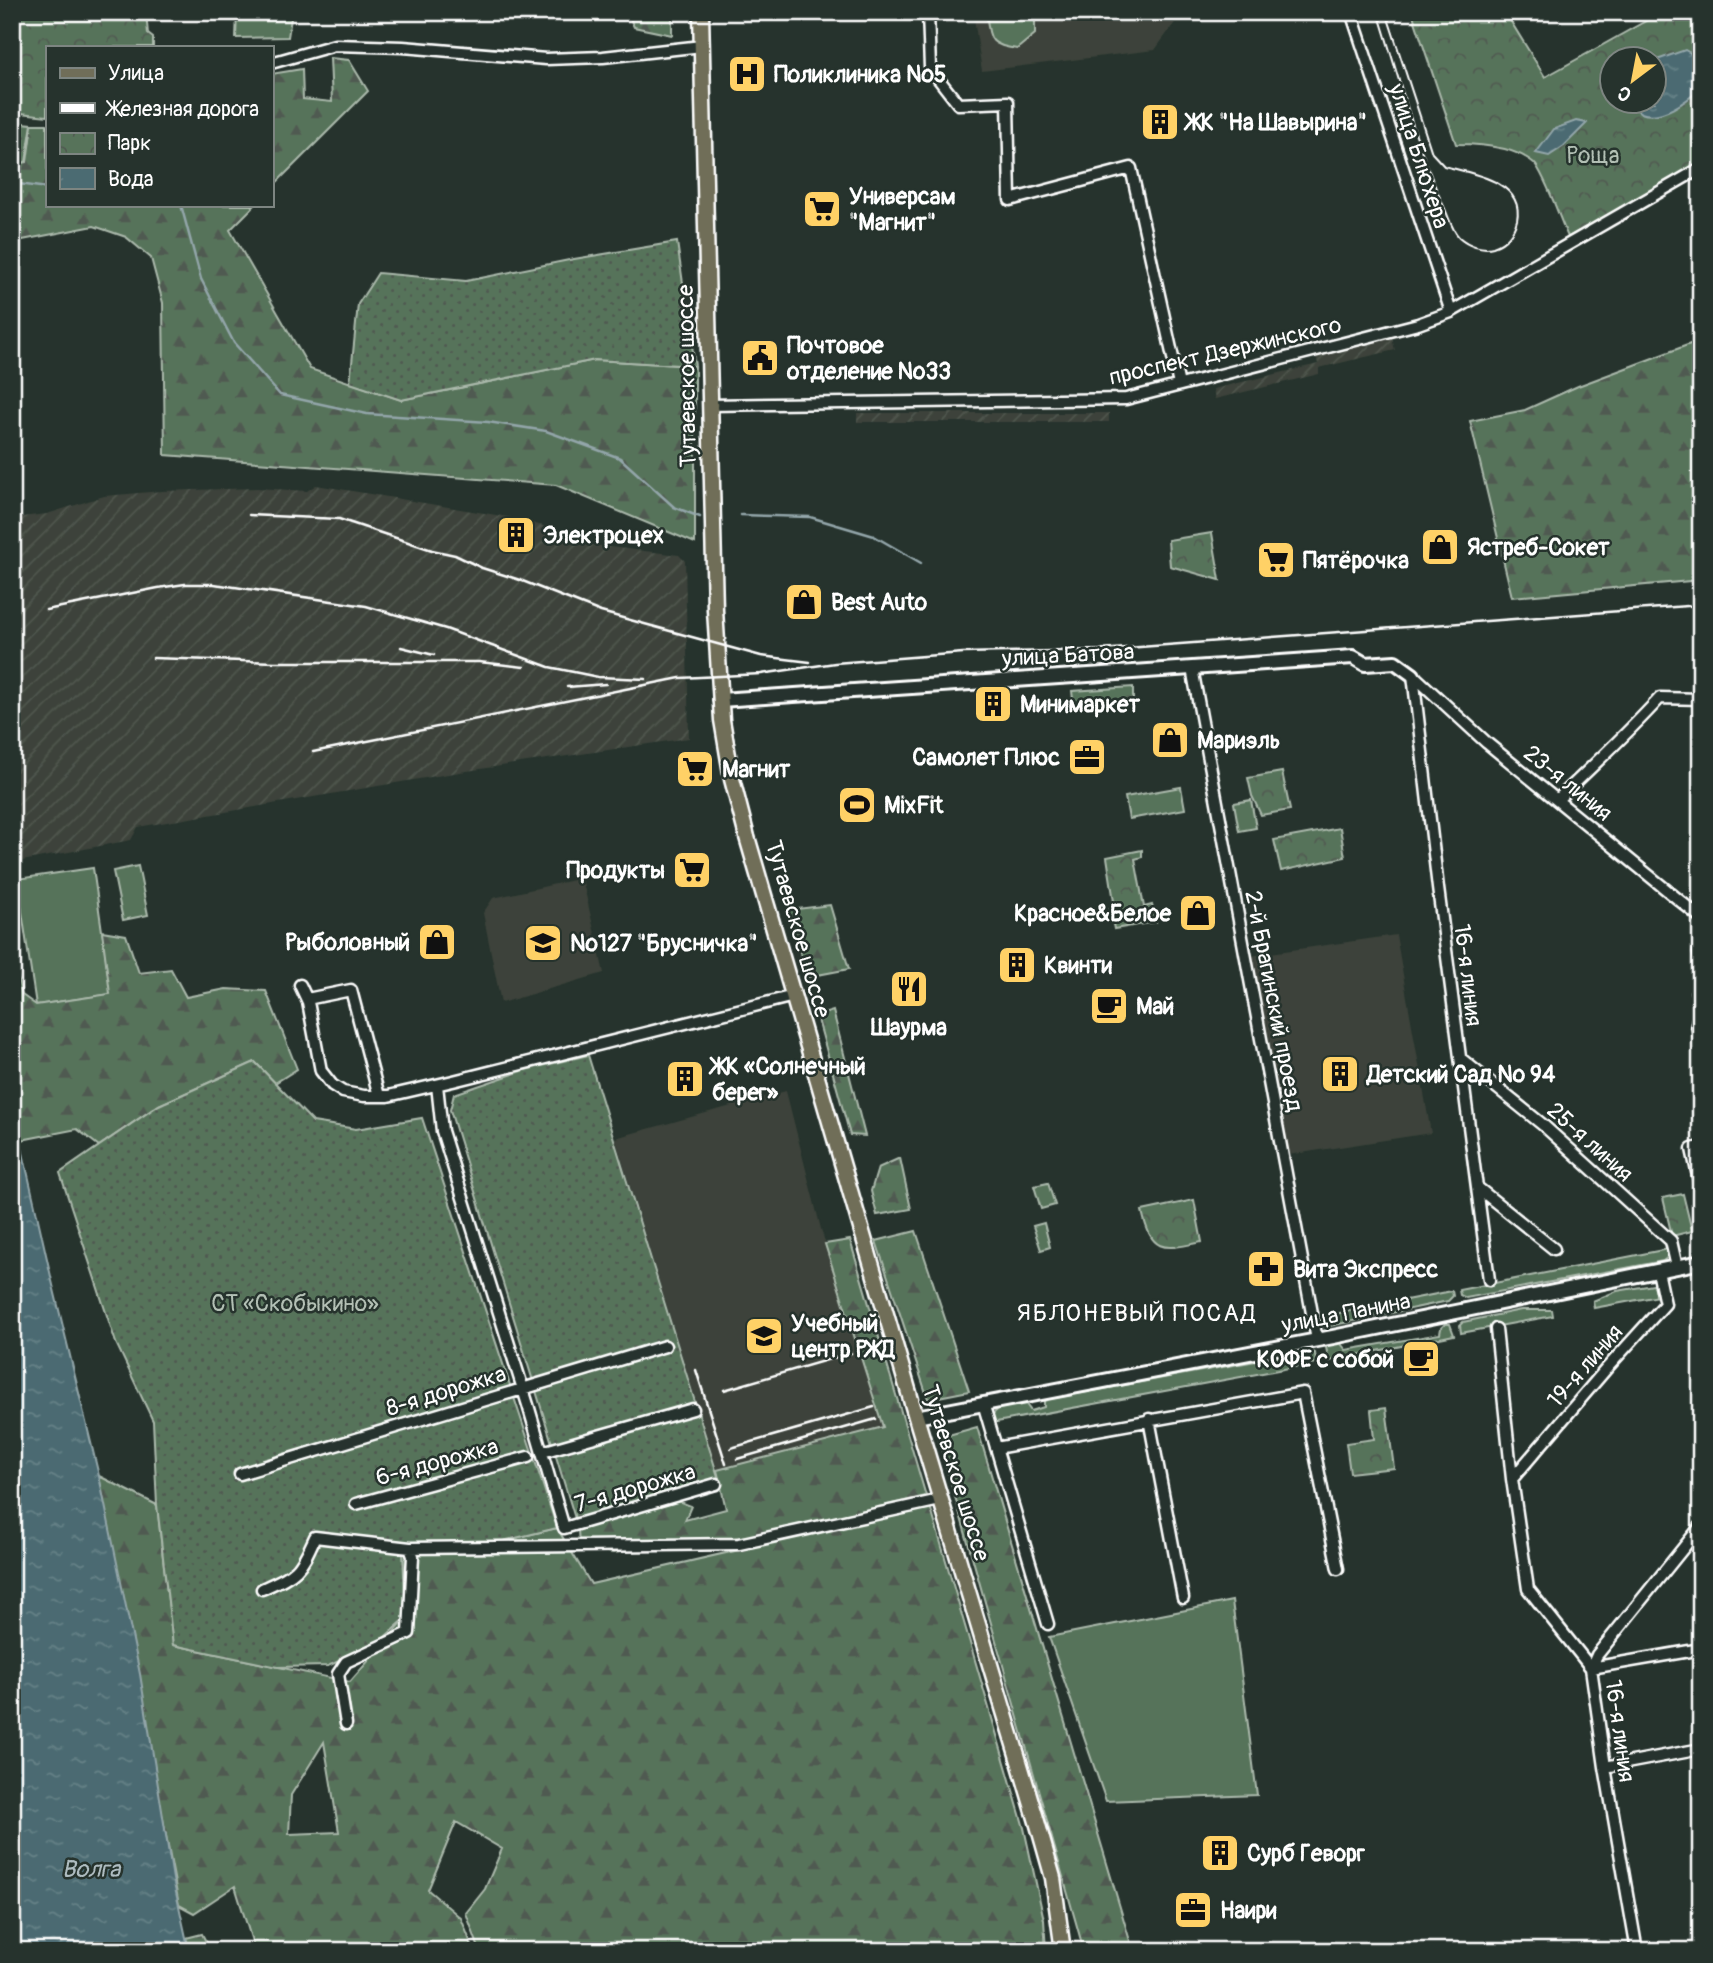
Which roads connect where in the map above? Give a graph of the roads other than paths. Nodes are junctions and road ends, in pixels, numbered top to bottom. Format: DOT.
graph roads {
  1 [pos="701,12"];
  2 [pos="928,12"];
  3 [pos="1351,12"];
  4 [pos="702,46"];
  5 [pos="273,62"];
  6 [pos="1701,169"];
  7 [pos="1451,312"];
  8 [pos="1179,385"];
  9 [pos="710,405"];
  10 [pos="1192,668"];
  11 [pos="1413,675"];
  12 [pos="1701,699"];
  13 [pos="720,700"];
  14 [pos="1558,799"];
  15 [pos="1701,918"];
  16 [pos="1701,942"];
  17 [pos="1701,964"];
  18 [pos="1701,981"];
  19 [pos="300,985"];
  20 [pos="794,996"];
  21 [pos="307,999"];
  22 [pos="1701,999"];
  23 [pos="1701,1005"];
  24 [pos="1701,1042"];
  25 [pos="1460,1058"];
  26 [pos="437,1085"];
  27 [pos="379,1096"];
  28 [pos="1701,1147"];
  29 [pos="1478,1188"];
  30 [pos="1701,1190"];
  31 [pos="1554,1249"];
  32 [pos="1701,1262"];
  33 [pos="1677,1267"];
  34 [pos="1658,1271"];
  35 [pos="1489,1280"];
  36 [pos="1496,1329"];
  37 [pos="1317,1340"];
  38 [pos="665,1346"];
  39 [pos="523,1388"];
  40 [pos="983,1403"];
  41 [pos="693,1409"];
  42 [pos="916,1417"];
  43 [pos="1149,1419"];
  44 [pos="996,1448"];
  45 [pos="542,1452"];
  46 [pos="528,1457"];
  47 [pos="240,1474"];
  48 [pos="1512,1479"];
  49 [pos="716,1484"];
  50 [pos="940,1500"];
  51 [pos="356,1504"];
  52 [pos="1701,1526"];
  53 [pos="410,1548"];
  54 [pos="1338,1569"];
  55 [pos="262,1588"];
  56 [pos="1184,1598"];
  57 [pos="1048,1624"];
  58 [pos="1701,1649"];
  59 [pos="1591,1668"];
  60 [pos="346,1724"];
  61 [pos="1701,1749"];
  62 [pos="1605,1767"];
  63 [pos="1063,1951"];
  64 [pos="1637,1951"];
  1 -- 4 [label="main road, Тутаевское шоссе"];
  2 -- 8 [label="street"];
  3 -- 7 [label="street, улица Блюхера"];
  4 -- 5 [label="street"];
  4 -- 9 [label="main road, Тутаевское шоссе"];
  6 -- 7 [label="street, проспект Дзержинского"];
  7 -- 8 [label="street, проспект Дзержинского"];
  8 -- 9 [label="street, проспект Дзержинского"];
  9 -- 13 [label="main road, Тутаевское шоссе"];
  10 -- 11 [label="street, улица Батова"];
  10 -- 13 [label="street, улица Батова"];
  10 -- 37 [label="street, 2-й Брагинский проезд"];
  11 -- 14 [label="street, 23-я линия"];
  11 -- 25 [label="street, 16-я линия"];
  12 -- 14 [label="street"];
  13 -- 20 [label="main road, Тутаевское шоссе"];
  14 -- 15 [label="street, 23-я линия"];
  16 -- 17 [label="street"];
  18 -- 22 [label="street"];
  19 -- 21 [label="street"];
  20 -- 26 [label="street"];
  20 -- 42 [label="main road, Тутаевское шоссе"];
  21 -- 27 [label="street"];
  21 -- 27 [label="street"];
  23 -- 24 [label="street"];
  25 -- 29 [label="street, 16-я линия"];
  25 -- 33 [label="street, 25-я линия"];
  26 -- 27 [label="street"];
  26 -- 39 [label="street"];
  28 -- 30 [label="street"];
  29 -- 31 [label="street"];
  29 -- 35 [label="street, 16-я линия"];
  32 -- 33 [label="street, улица Панина"];
  33 -- 34 [label="street, улица Панина"];
  34 -- 37 [label="street, улица Панина"];
  34 -- 48 [label="street, 19-я линия"];
  36 -- 48 [label="street, 16-я линия"];
  37 -- 40 [label="street, улица Панина"];
  38 -- 39 [label="street, 8-я дорожка"];
  39 -- 45 [label="street"];
  39 -- 47 [label="street, 8-я дорожка"];
  40 -- 42 [label="street, улица Панина"];
  40 -- 44 [label="street"];
  41 -- 45 [label="street"];
  42 -- 50 [label="main road, Тутаевское шоссе"];
  43 -- 44 [label="street"];
  43 -- 54 [label="street"];
  43 -- 56 [label="street"];
  44 -- 57 [label="street"];
  45 -- 49 [label="street, 7-я дорожка"];
  46 -- 51 [label="street, 6-я дорожка"];
  48 -- 59 [label="street, 16-я линия"];
  50 -- 53 [label="street"];
  50 -- 63 [label="main road, Тутаевское шоссе"];
  52 -- 59 [label="street"];
  53 -- 55 [label="street"];
  53 -- 60 [label="street"];
  58 -- 59 [label="street"];
  59 -- 62 [label="street, 16-я линия"];
  61 -- 62 [label="street"];
  62 -- 64 [label="street, 16-я линия"];
}
